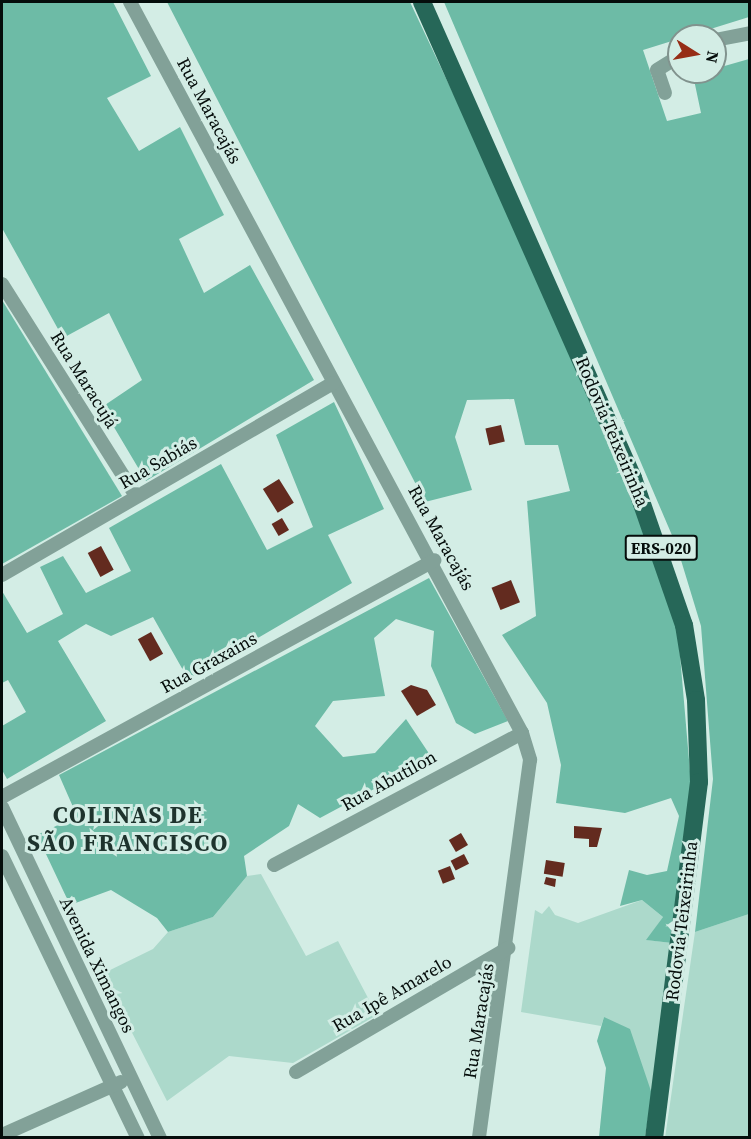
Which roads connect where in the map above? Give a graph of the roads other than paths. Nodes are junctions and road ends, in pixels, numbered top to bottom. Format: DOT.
graph roads {
  1 [pos="130,2"];
  2 [pos="422,2"];
  3 [pos="750,33"];
  4 [pos="727,38"];
  5 [pos="667,64"];
  6 [pos="665,93"];
  7 [pos="2,284"];
  8 [pos="333,383"];
  9 [pos="136,496"];
  10 [pos="434,560"];
  11 [pos="2,575"];
  12 [pos="522,733"];
  13 [pos="2,797"];
  14 [pos="2,807"];
  15 [pos="2,856"];
  16 [pos="274,865"];
  17 [pos="508,948"];
  18 [pos="296,1072"];
  19 [pos="131,1078"];
  20 [pos="113,1086"];
  21 [pos="2,1135"];
  22 [pos="138,1137"];
  23 [pos="160,1137"];
  24 [pos="479,1137"];
  25 [pos="654,1137"];
  1 -- 8 [label="street, Rua Maracajás"];
  2 -- 25 [label="main road, Rodovia Teixeirinha / ERS-020"];
  3 -- 4 [label="street"];
  5 -- 6 [label="street"];
  7 -- 9 [label="street, Rua Maracujá"];
  8 -- 9 [label="street, Rua Sabiás"];
  8 -- 10 [label="street, Rua Maracajás"];
  9 -- 11 [label="street, Rua Sabiás"];
  10 -- 12 [label="street, Rua Maracajás"];
  10 -- 13 [label="street, Rua Graxains"];
  12 -- 16 [label="street, Rua Abutilon"];
  12 -- 17 [label="street, Rua Maracajás"];
  14 -- 19 [label="street, Avenida Ximangos"];
  15 -- 20 [label="street"];
  17 -- 18 [label="street, Rua Ipê Amarelo"];
  17 -- 24 [label="street, Rua Maracajás"];
  19 -- 20 [label="street"];
  19 -- 23 [label="street, Avenida Ximangos"];
  20 -- 21 [label="street"];
  20 -- 22 [label="street"];
}
